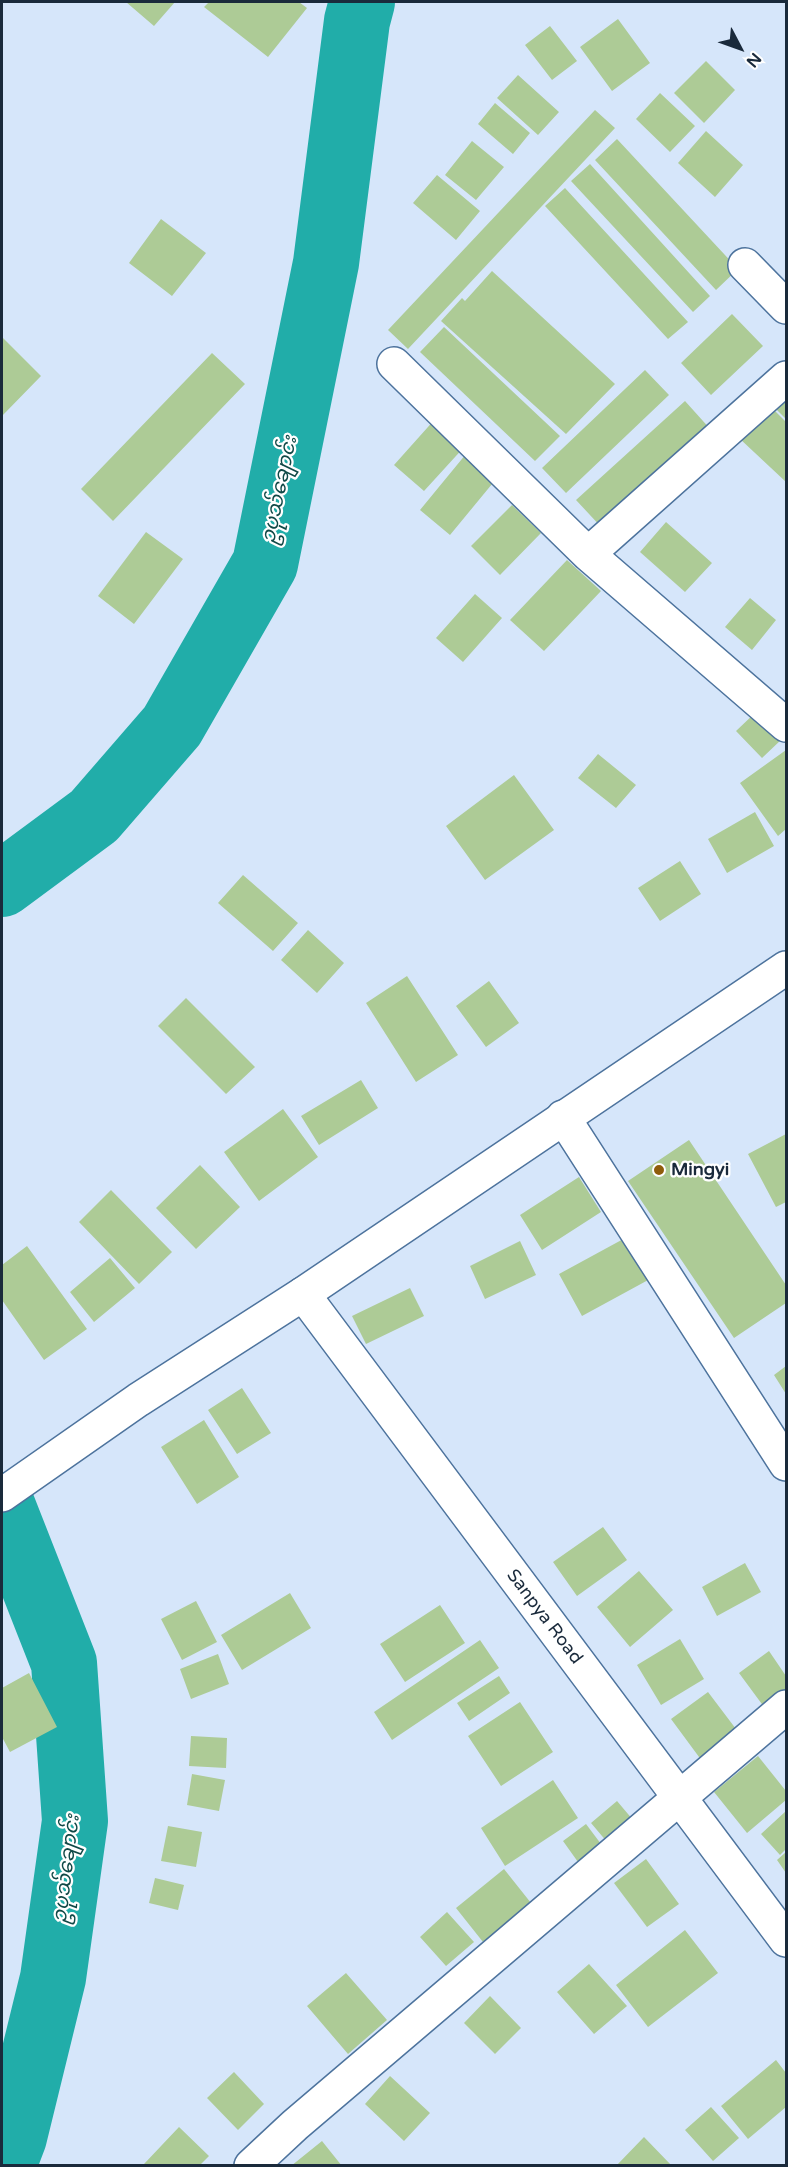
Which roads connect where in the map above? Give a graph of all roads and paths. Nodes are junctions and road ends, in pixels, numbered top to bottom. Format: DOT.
graph roads {
  1 [pos="745,265"];
  2 [pos="786,307"];
  3 [pos="394,364"];
  4 [pos="786,378"];
  5 [pos="588,554"];
  6 [pos="786,725"];
  7 [pos="786,968"];
  8 [pos="563,1117"];
  9 [pos="303,1294"];
  10 [pos="786,1464"];
  11 [pos="2,1495"];
  12 [pos="786,1707"];
  13 [pos="680,1799"];
  14 [pos="786,1940"];
  15 [pos="251,2166"];
  1 -- 2 [label="main road"];
  3 -- 5 [label="main road"];
  4 -- 5 [label="main road"];
  5 -- 6 [label="main road"];
  7 -- 8 [label="main road"];
  8 -- 9 [label="main road"];
  8 -- 10 [label="main road"];
  9 -- 11 [label="main road"];
  9 -- 13 [label="main road, Sanpya Road"];
  12 -- 13 [label="main road"];
  13 -- 14 [label="main road, Sanpya Road"];
  13 -- 15 [label="main road"];
}
